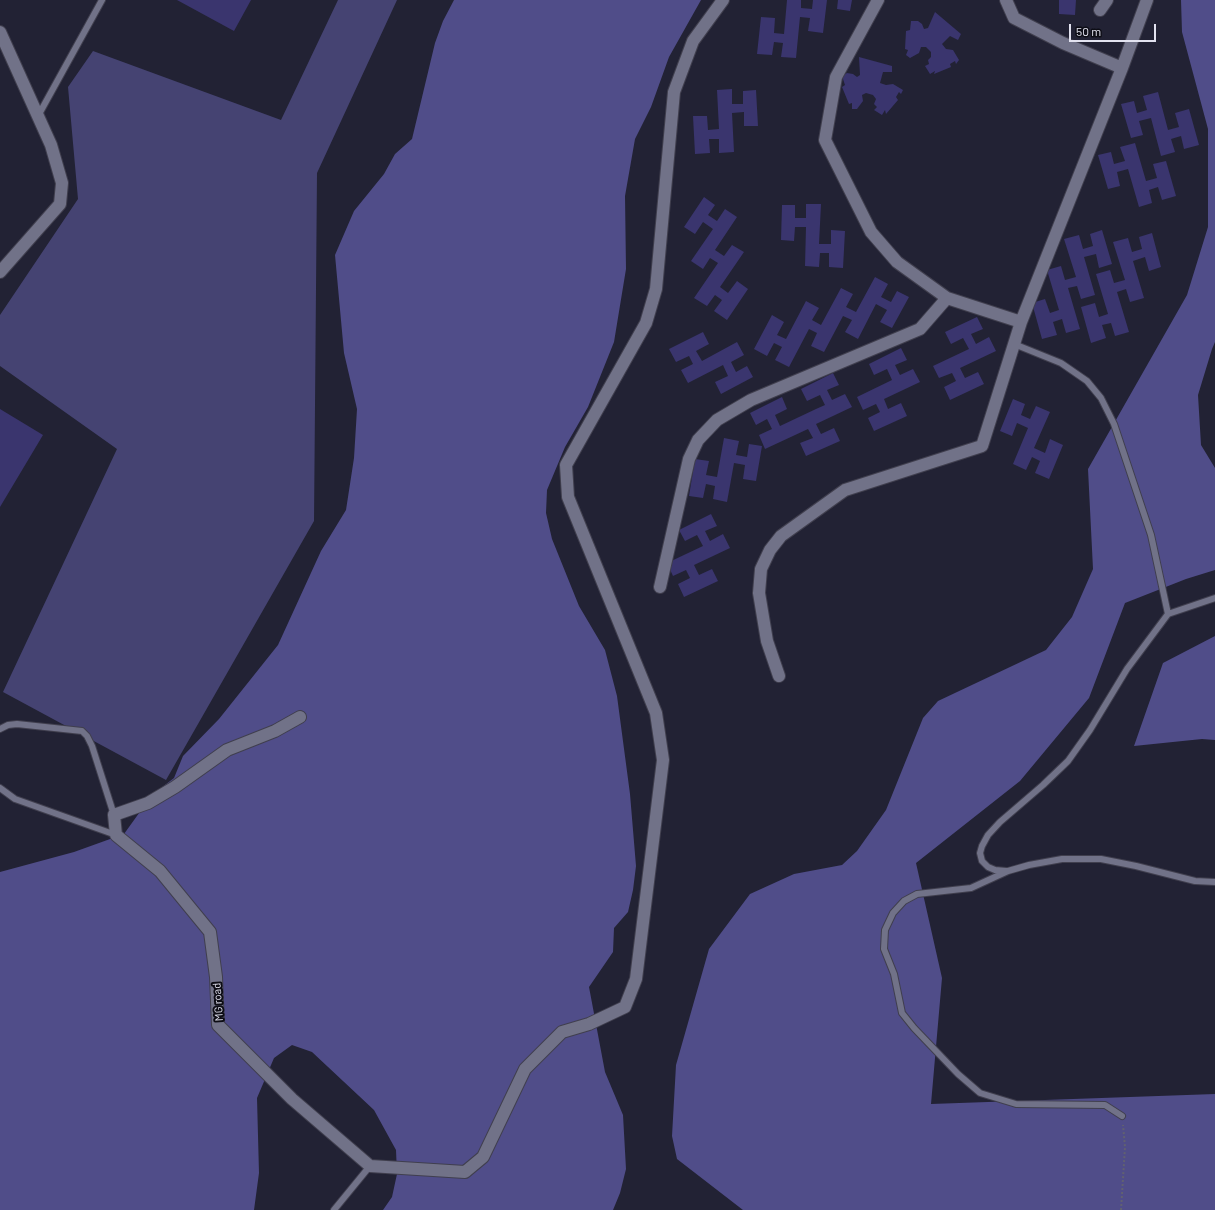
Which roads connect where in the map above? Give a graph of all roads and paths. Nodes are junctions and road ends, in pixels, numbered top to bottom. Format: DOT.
graph roads {
  1 [pos="102,0"];
  2 [pos="723,0"];
  3 [pos="878,0"];
  4 [pos="1006,0"];
  5 [pos="1107,0"];
  6 [pos="1146,0"];
  7 [pos="1100,10"];
  8 [pos="0,32"];
  9 [pos="1122,68"];
  10 [pos="38,116"];
  11 [pos="0,272"];
  12 [pos="947,298"];
  13 [pos="1021,322"];
  14 [pos="1014,344"];
  15 [pos="660,587"];
  16 [pos="1215,598"];
  17 [pos="1168,614"];
  18 [pos="779,676"];
  19 [pos="300,717"];
  20 [pos="0,730"];
  21 [pos="0,788"];
  22 [pos="114,815"];
  23 [pos="116,835"];
  24 [pos="1008,871"];
  25 [pos="1215,882"];
  26 [pos="1122,1116"];
  27 [pos="370,1166"];
  28 [pos="334,1210"];
  29 [pos="1121,1210"];
  1 -- 10 [label="lane"];
  2 -- 27 [label="street"];
  3 -- 12 [label="street"];
  4 -- 9 [label="street"];
  5 -- 7 [label="street"];
  6 -- 9 [label="street"];
  8 -- 10 [label="street"];
  9 -- 13 [label="street"];
  10 -- 11 [label="street"];
  12 -- 13 [label="street"];
  12 -- 15 [label="street"];
  13 -- 14 [label="street"];
  14 -- 17 [label="lane"];
  14 -- 18 [label="street"];
  16 -- 17 [label="lane"];
  17 -- 24 [label="lane"];
  19 -- 22 [label="street"];
  20 -- 22 [label="lane"];
  21 -- 23 [label="lane"];
  22 -- 23 [label="street"];
  23 -- 27 [label="street, MG road"];
  24 -- 25 [label="lane"];
  24 -- 26 [label="lane"];
  26 -- 29 [label="path"];
  27 -- 28 [label="lane"];
}
